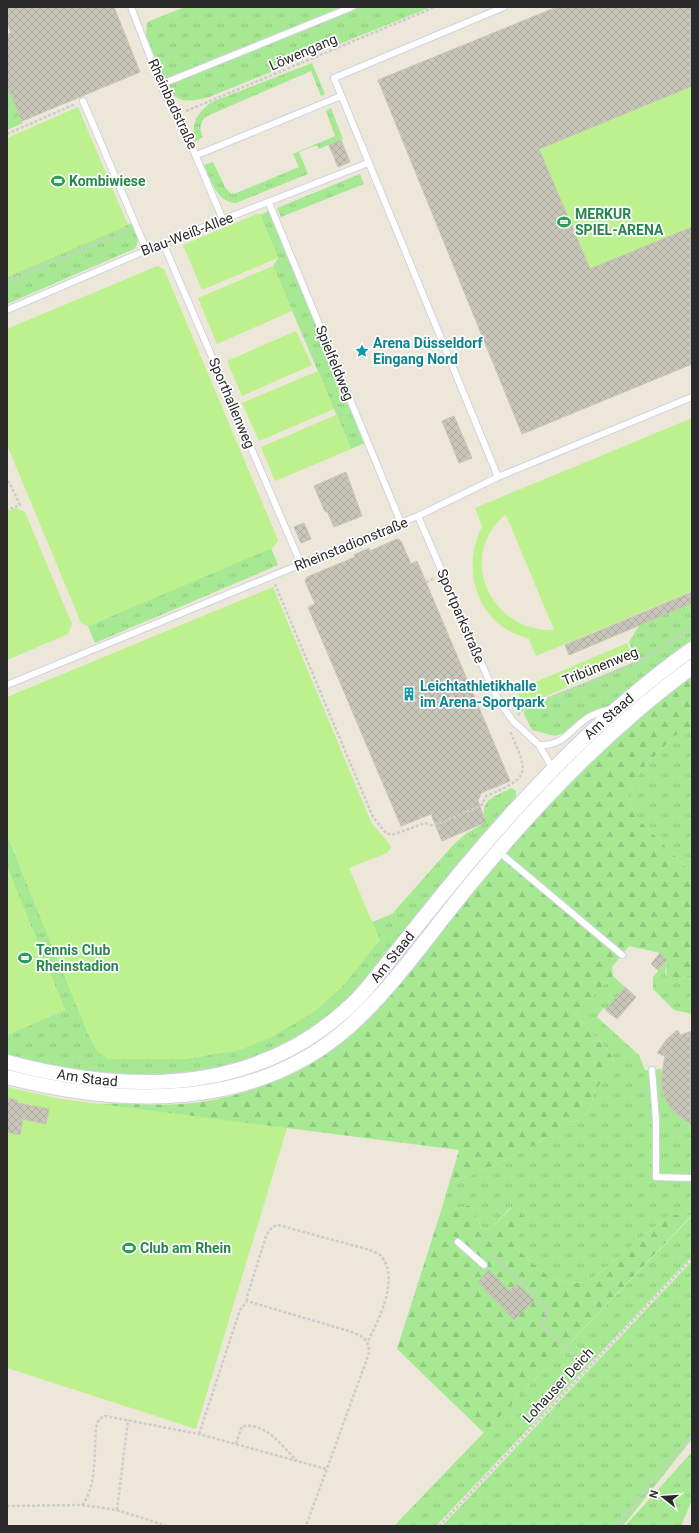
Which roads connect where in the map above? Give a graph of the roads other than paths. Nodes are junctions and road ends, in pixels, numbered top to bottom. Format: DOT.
graph roads {
  1 [pos="131,7"];
  2 [pos="352,7"];
  3 [pos="504,7"];
  4 [pos="162,84"];
  5 [pos="341,96"];
  6 [pos="83,101"];
  7 [pos="197,155"];
  8 [pos="368,163"];
  9 [pos="269,203"];
  10 [pos="223,220"];
  11 [pos="163,243"];
  12 [pos="146,249"];
  13 [pos="7,310"];
  14 [pos="692,397"];
  15 [pos="498,476"];
  16 [pos="418,516"];
  17 [pos="401,523"];
  18 [pos="301,564"];
  19 [pos="692,649"];
  20 [pos="692,667"];
  21 [pos="7,685"];
  22 [pos="619,707"];
  23 [pos="539,745"];
  24 [pos="553,769"];
  25 [pos="498,851"];
  26 [pos="622,955"];
  27 [pos="7,1062"];
  28 [pos="652,1070"];
  29 [pos="7,1077"];
  30 [pos="692,1178"];
  31 [pos="458,1242"];
  32 [pos="484,1266"];
  1 -- 4 [label="lane, Rheinbadstraße"];
  2 -- 4 [label="lane"];
  3 -- 5 [label="lane"];
  4 -- 7 [label="lane, Rheinbadstraße"];
  5 -- 7 [label="lane"];
  5 -- 8 [label="lane"];
  6 -- 12 [label="lane"];
  7 -- 10 [label="lane, Rheinbadstraße"];
  8 -- 9 [label="lane, Blau-Weiß-Allee"];
  8 -- 15 [label="lane"];
  9 -- 10 [label="lane, Blau-Weiß-Allee"];
  9 -- 17 [label="lane, Spielfeldweg"];
  10 -- 11 [label="lane, Blau-Weiß-Allee"];
  11 -- 12 [label="lane, Blau-Weiß-Allee"];
  11 -- 18 [label="lane, Sporthallenweg"];
  12 -- 13 [label="lane, Blau-Weiß-Allee"];
  14 -- 15 [label="lane, Rheinstadionstraße"];
  15 -- 16 [label="lane, Rheinstadionstraße"];
  16 -- 17 [label="lane, Rheinstadionstraße"];
  16 -- 23 [label="lane, Sportparkstraße"];
  17 -- 18 [label="lane, Rheinstadionstraße"];
  18 -- 21 [label="lane, Rheinstadionstraße"];
  19 -- 22 [label="street, Am Staad"];
  20 -- 25 [label="street, Am Staad"];
  22 -- 23 [label="lane"];
  22 -- 24 [label="street, Am Staad"];
  23 -- 24 [label="lane, Sportparkstraße"];
  24 -- 27 [label="street, Am Staad"];
  25 -- 26 [label="lane"];
  25 -- 29 [label="street, Am Staad"];
  28 -- 30 [label="lane"];
  31 -- 32 [label="lane"];
}
